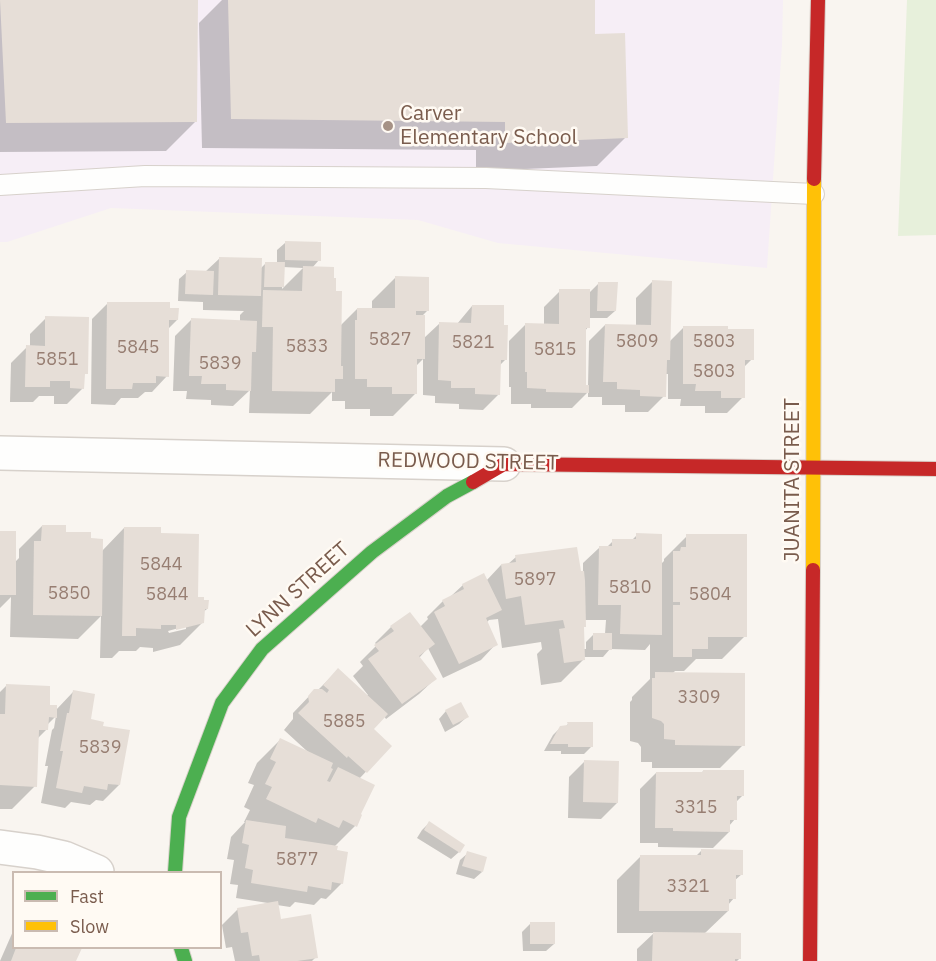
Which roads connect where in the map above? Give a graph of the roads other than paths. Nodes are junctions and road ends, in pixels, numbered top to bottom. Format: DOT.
graph roads {
  1 [pos="818,0"];
  2 [pos="0,185"];
  3 [pos="814,194"];
  4 [pos="0,453"];
  5 [pos="504,464"];
  6 [pos="814,468"];
  7 [pos="936,470"];
  8 [pos="0,848"];
  9 [pos="93,871"];
  10 [pos="175,871"];
  11 [pos="810,961"];
  1 -- 3 [label="street, JUANITA STREET"];
  2 -- 3 [label="lane"];
  3 -- 6 [label="street, JUANITA STREET"];
  4 -- 5 [label="street, REDWOOD STREET"];
  5 -- 6 [label="street, REDWOOD STREET"];
  5 -- 10 [label="street, LYNN STREET"];
  6 -- 7 [label="street, REDWOOD STREET"];
  6 -- 11 [label="street, JUANITA STREET"];
  8 -- 9 [label="street"];
}
